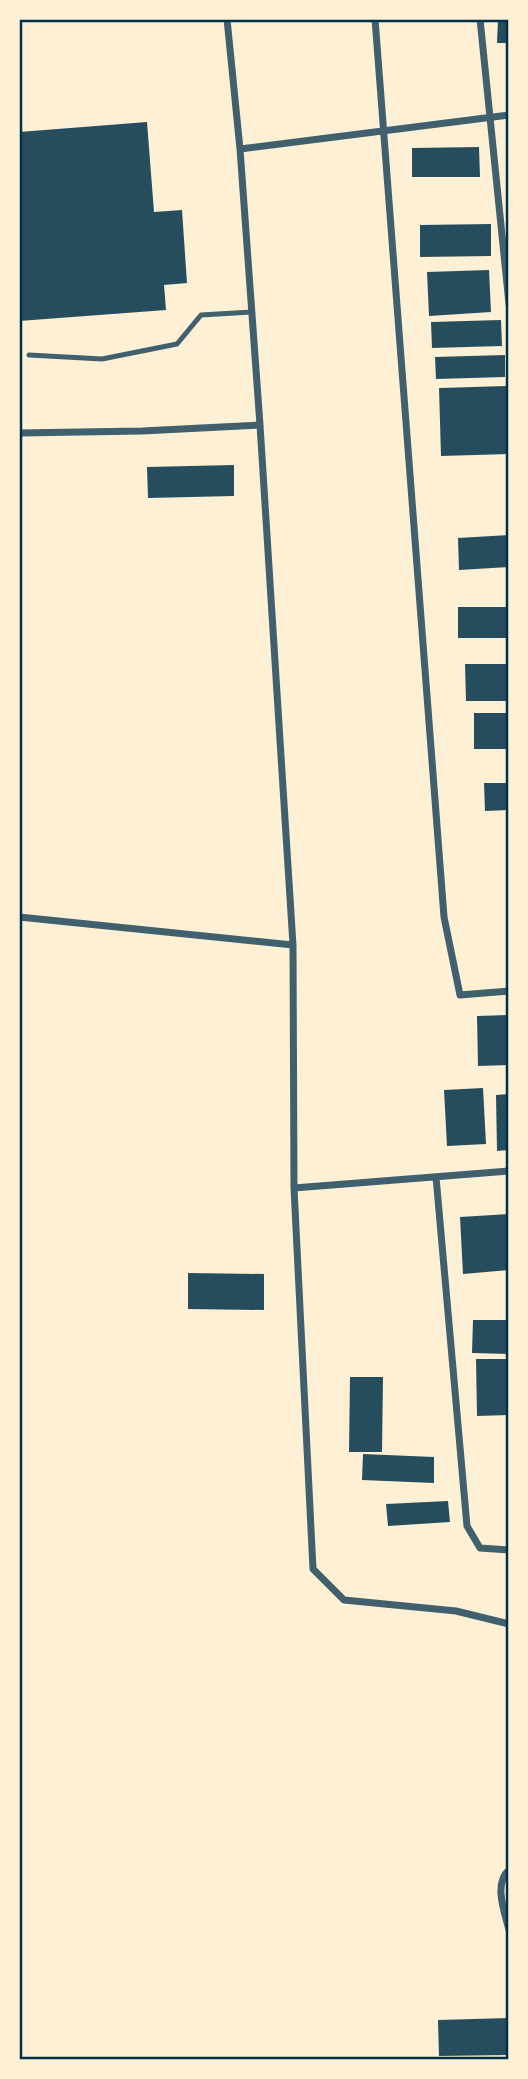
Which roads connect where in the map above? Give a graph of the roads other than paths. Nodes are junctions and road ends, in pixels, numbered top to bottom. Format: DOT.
graph roads {
  1 [pos="227,19"];
  2 [pos="375,19"];
  3 [pos="480,19"];
  4 [pos="509,115"];
  5 [pos="490,116"];
  6 [pos="384,129"];
  7 [pos="240,149"];
  8 [pos="509,304"];
  9 [pos="252,312"];
  10 [pos="29,355"];
  11 [pos="260,425"];
  12 [pos="19,433"];
  13 [pos="19,918"];
  14 [pos="293,945"];
  15 [pos="509,991"];
  16 [pos="509,1171"];
  17 [pos="436,1177"];
  18 [pos="294,1188"];
  19 [pos="509,1550"];
  20 [pos="509,1624"];
  21 [pos="509,1870"];
  22 [pos="509,1930"];
  1 -- 7 [label="street"];
  2 -- 6 [label="street"];
  3 -- 5 [label="street"];
  4 -- 5 [label="street"];
  5 -- 6 [label="street"];
  5 -- 8 [label="street"];
  6 -- 7 [label="street"];
  6 -- 15 [label="street"];
  7 -- 9 [label="street"];
  9 -- 10 [label="lane"];
  9 -- 11 [label="street"];
  11 -- 12 [label="street"];
  11 -- 14 [label="street"];
  13 -- 14 [label="street"];
  14 -- 18 [label="street"];
  16 -- 17 [label="street"];
  17 -- 18 [label="street"];
  17 -- 19 [label="street"];
  18 -- 20 [label="street"];
  21 -- 22 [label="street"];
}
